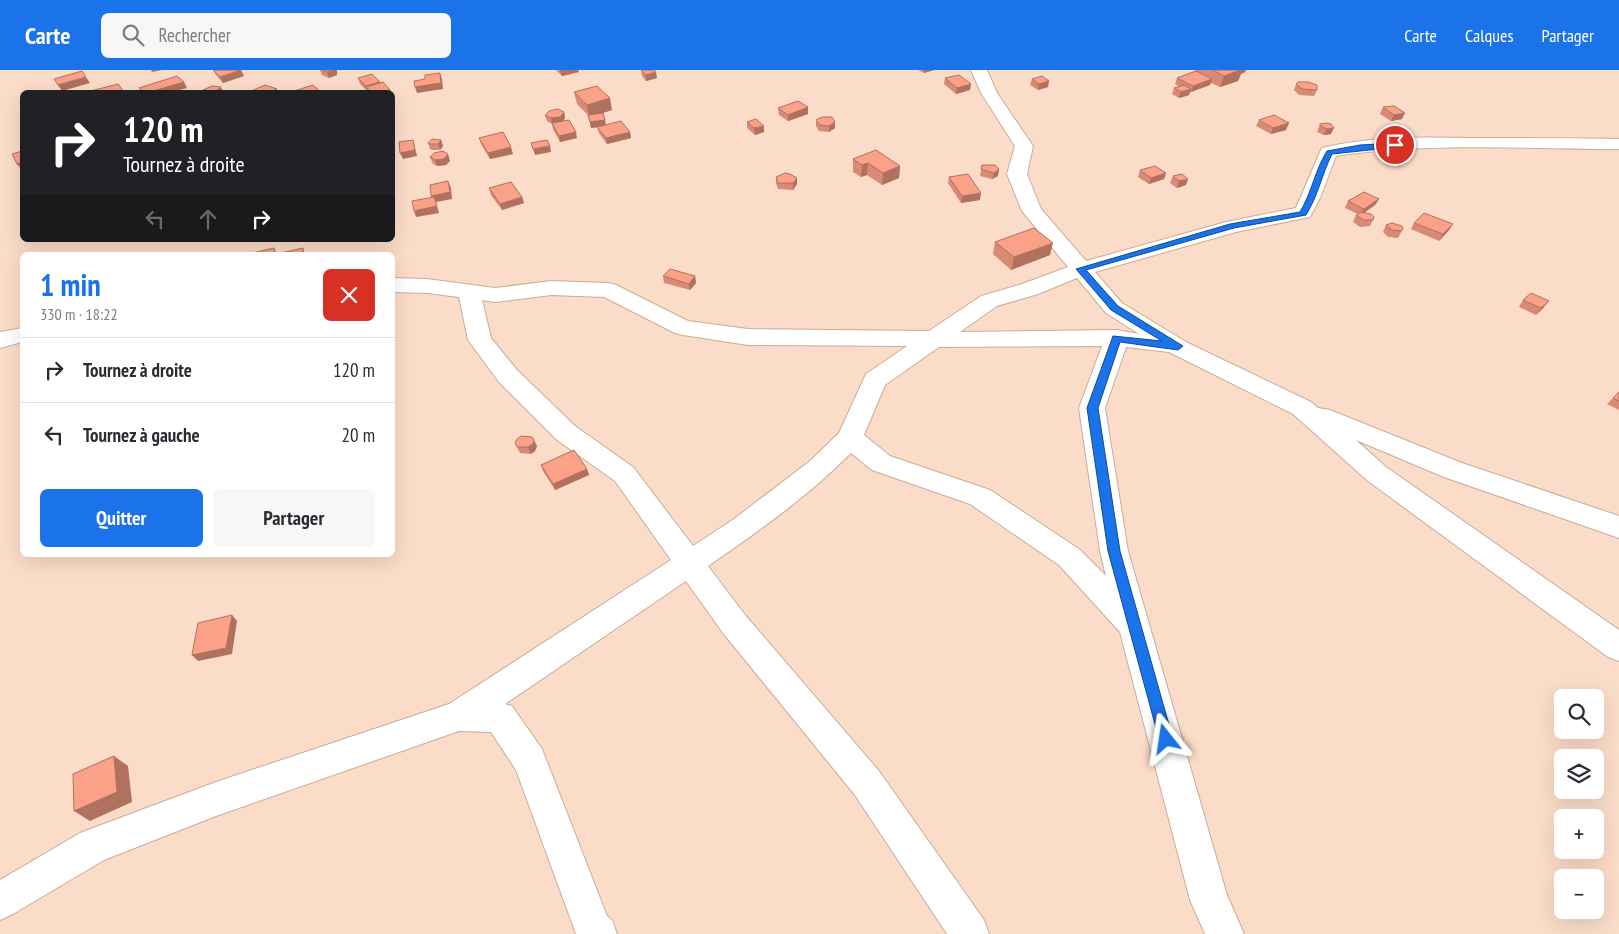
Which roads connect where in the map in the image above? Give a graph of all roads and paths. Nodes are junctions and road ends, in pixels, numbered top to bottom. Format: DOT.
graph roads {
  1 [pos="979,70"];
  2 [pos="1619,144"];
  3 [pos="1081,269"];
  4 [pos="395,286"];
  5 [pos="469,292"];
  6 [pos="20,335"];
  7 [pos="1117,338"];
  8 [pos="932,339"];
  9 [pos="0,340"];
  10 [pos="1178,346"];
  11 [pos="1302,408"];
  12 [pos="850,438"];
  13 [pos="1619,527"];
  14 [pos="690,562"];
  15 [pos="1134,626"];
  16 [pos="1619,647"];
  17 [pos="459,716"];
  18 [pos="0,901"];
  19 [pos="598,934"];
  20 [pos="970,934"];
  21 [pos="1225,934"];
  1 -- 3 [label="street"];
  2 -- 3 [label="street"];
  3 -- 8 [label="street"];
  3 -- 10 [label="street"];
  4 -- 5 [label="street"];
  5 -- 8 [label="street"];
  5 -- 14 [label="street"];
  6 -- 9 [label="street"];
  7 -- 8 [label="street"];
  7 -- 10 [label="street"];
  7 -- 15 [label="street"];
  8 -- 12 [label="street"];
  10 -- 11 [label="street"];
  11 -- 13 [label="street"];
  11 -- 16 [label="street"];
  12 -- 14 [label="street"];
  12 -- 15 [label="street"];
  14 -- 17 [label="street"];
  14 -- 20 [label="street"];
  15 -- 21 [label="street"];
  17 -- 18 [label="street"];
  17 -- 19 [label="street"];
}
